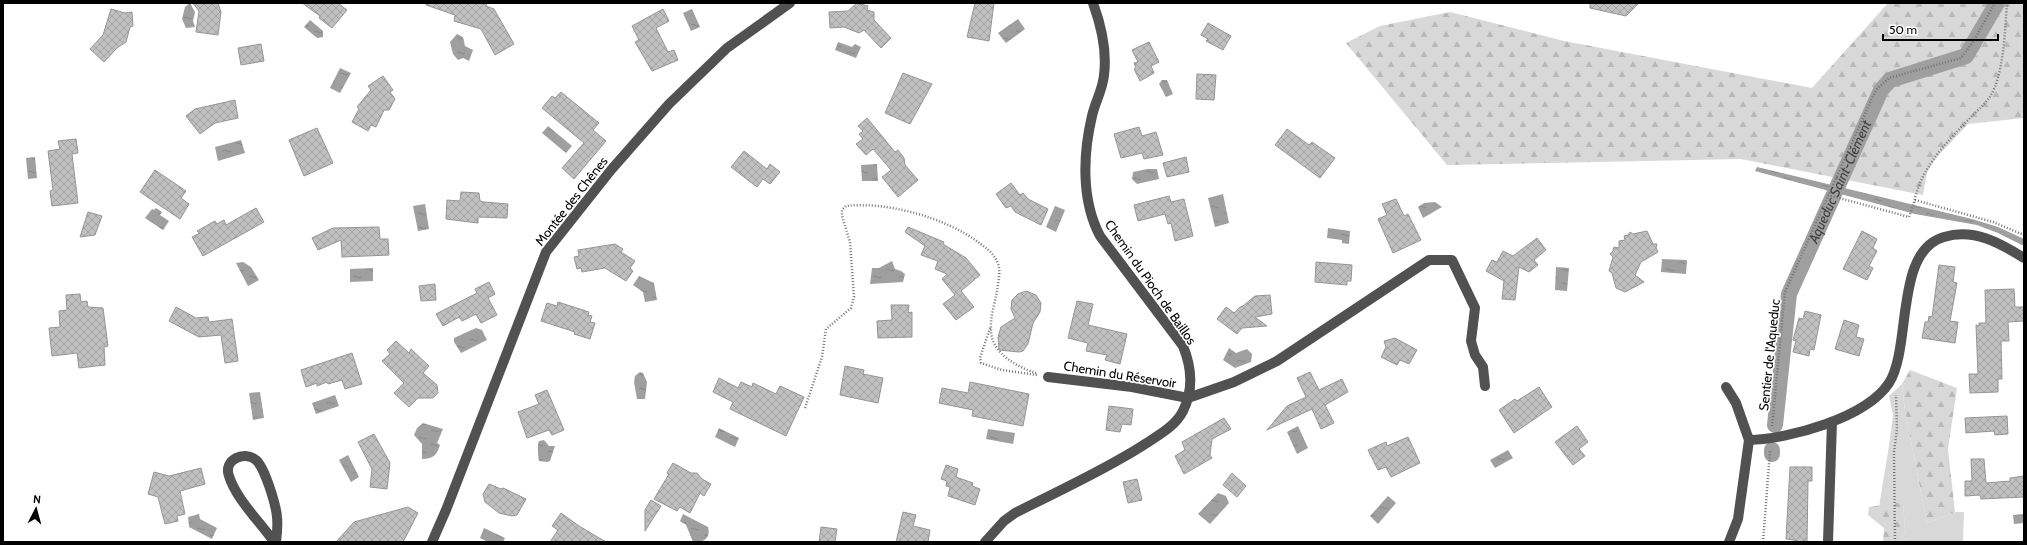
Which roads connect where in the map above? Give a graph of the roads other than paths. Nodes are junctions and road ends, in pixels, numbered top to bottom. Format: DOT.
graph roads {
  1 [pos="790,3"];
  2 [pos="1093,3"];
  3 [pos="2024,258"];
  4 [pos="1048,377"];
  5 [pos="1485,386"];
  6 [pos="1726,387"];
  7 [pos="1188,398"];
  8 [pos="1832,422"];
  9 [pos="1749,440"];
  10 [pos="275,542"];
  11 [pos="432,542"];
  12 [pos="986,542"];
  13 [pos="1729,542"];
  14 [pos="1828,542"];
  1 -- 11 [label="street, Montée des Chênes"];
  2 -- 7 [label="street, Chemin du Pioch de Baillos"];
  3 -- 8 [label="street"];
  4 -- 7 [label="street, Chemin du Réservoir"];
  5 -- 7 [label="street"];
  6 -- 9 [label="street"];
  7 -- 12 [label="street, Chemin du Pioch de Baillos"];
  8 -- 9 [label="street"];
  8 -- 14 [label="street"];
  9 -- 13 [label="street"];
  10 -- 10 [label="street"];
}
